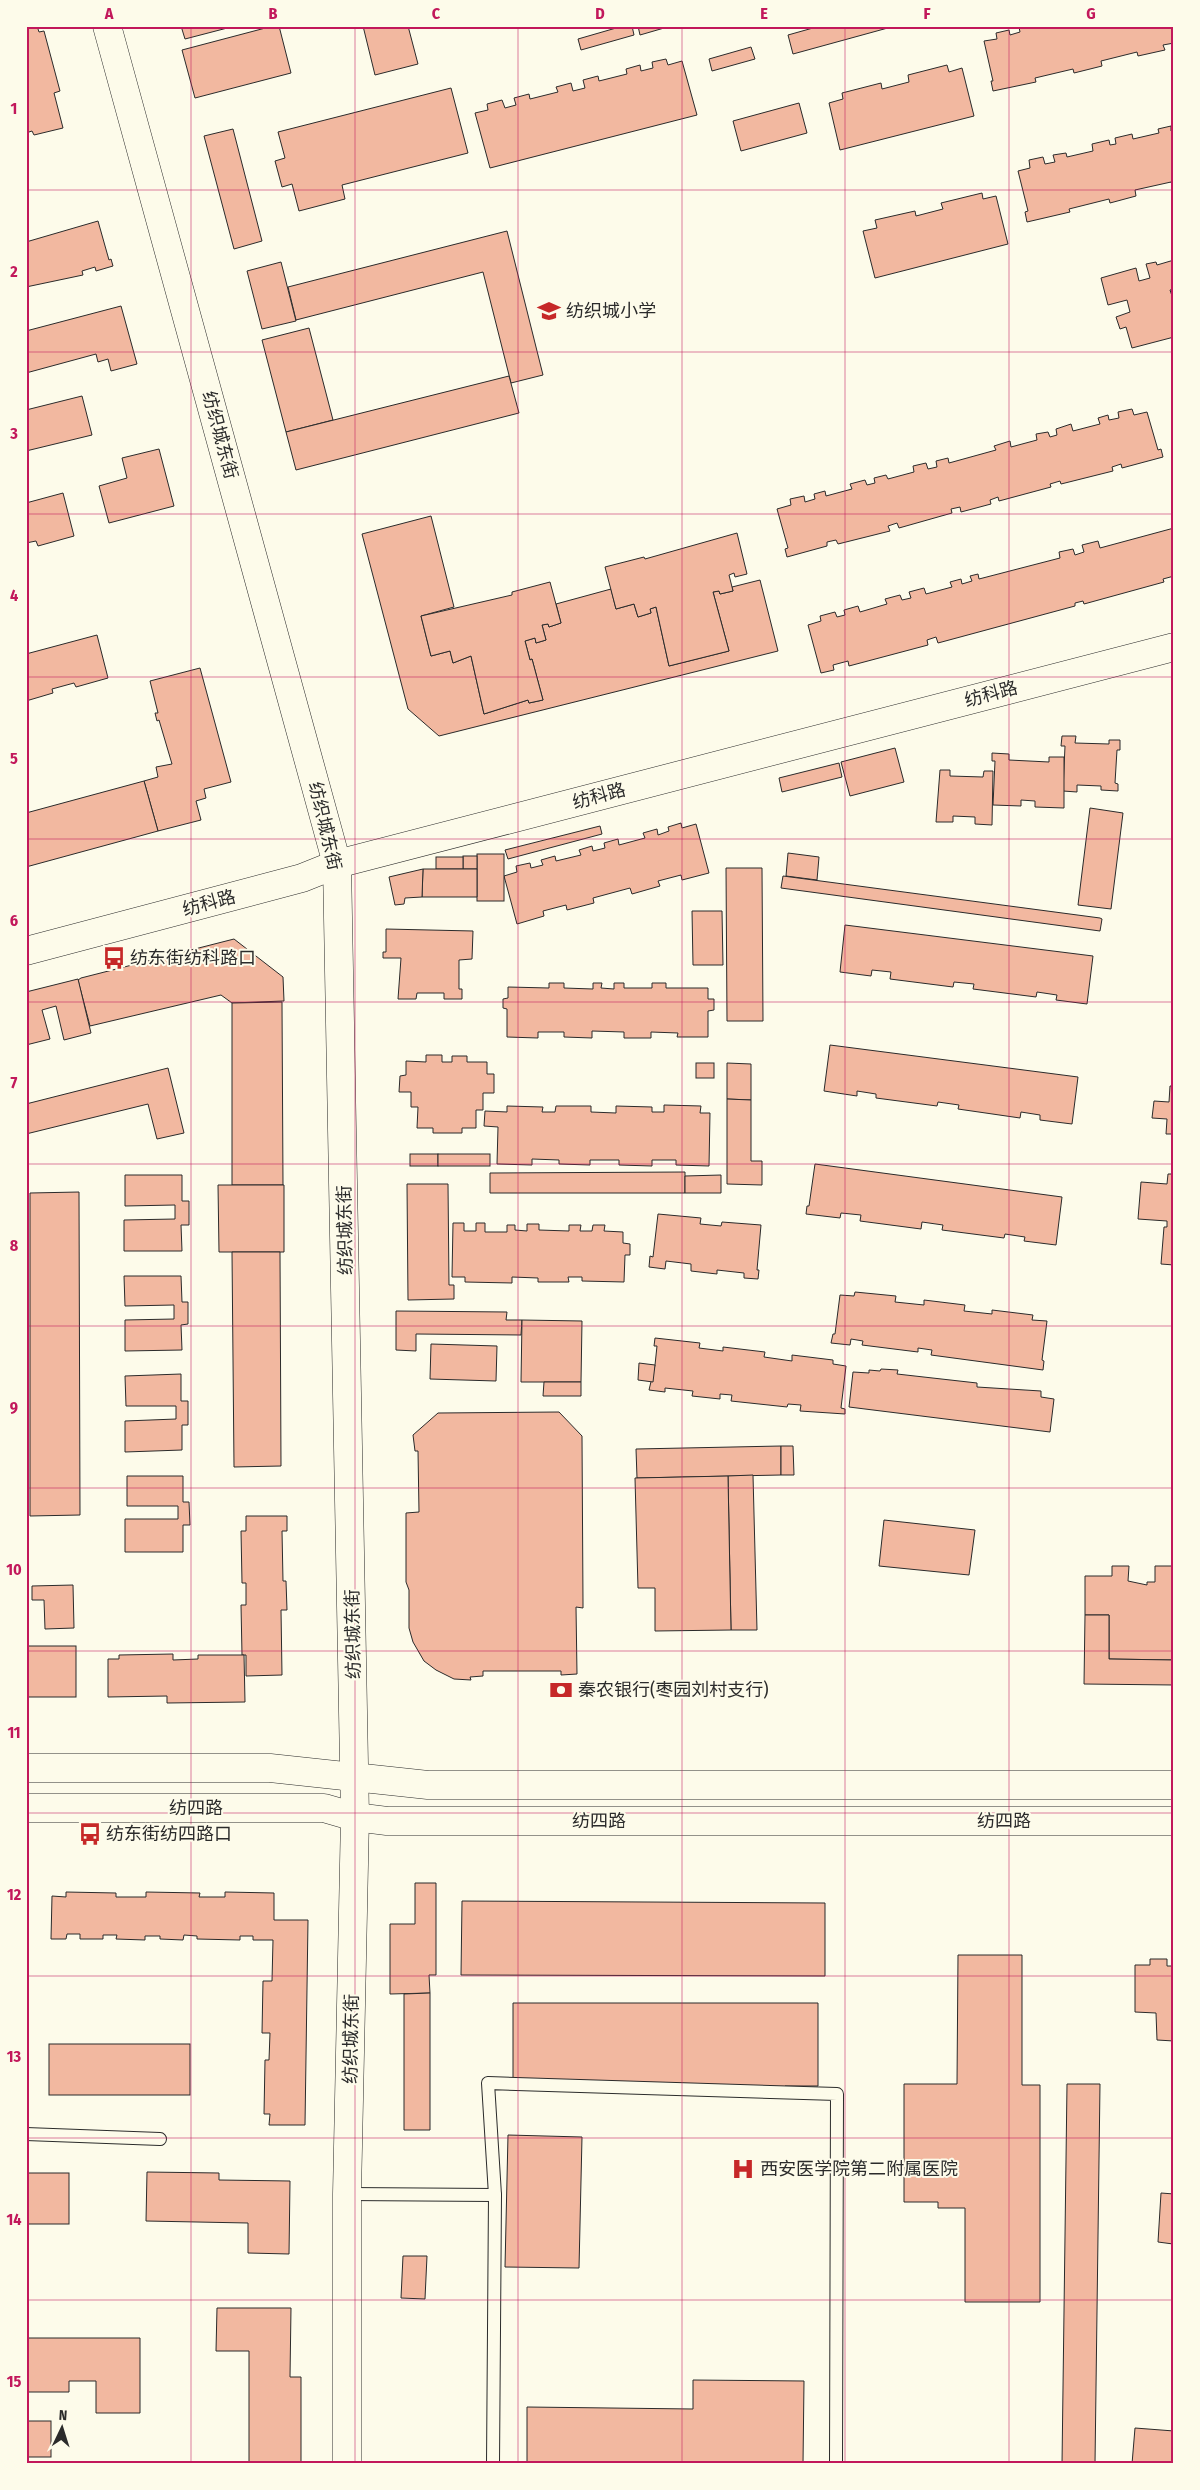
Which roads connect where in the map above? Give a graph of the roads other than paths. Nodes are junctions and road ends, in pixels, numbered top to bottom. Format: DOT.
graph roads {
  1 [pos="107,26"];
  2 [pos="1174,647"];
  3 [pos="337,864"];
  4 [pos="26,951"];
  5 [pos="26,1768"];
  6 [pos="355,1777"];
  7 [pos="1174,1785"];
  8 [pos="26,1808"];
  9 [pos="356,1817"];
  10 [pos="1174,1821"];
  11 [pos="26,2134"];
  12 [pos="160,2139"];
  13 [pos="348,2194"];
  14 [pos="495,2195"];
  15 [pos="347,2464"];
  16 [pos="493,2464"];
  17 [pos="836,2464"];
  1 -- 3 [label="street, 纺织城东街"];
  2 -- 3 [label="street, 纺科路"];
  3 -- 4 [label="street, 纺科路"];
  3 -- 6 [label="street, 纺织城东街"];
  5 -- 6 [label="street, 纺四路"];
  6 -- 7 [label="street, 纺四路"];
  6 -- 9 [label="street, 纺织城东街"];
  8 -- 9 [label="street, 纺四路"];
  9 -- 10 [label="street, 纺四路"];
  9 -- 13 [label="street, 纺织城东街"];
  11 -- 12 [label="lane"];
  13 -- 14 [label="lane"];
  13 -- 15 [label="street, 纺织城东街"];
  14 -- 16 [label="lane"];
  14 -- 17 [label="lane"];
}
